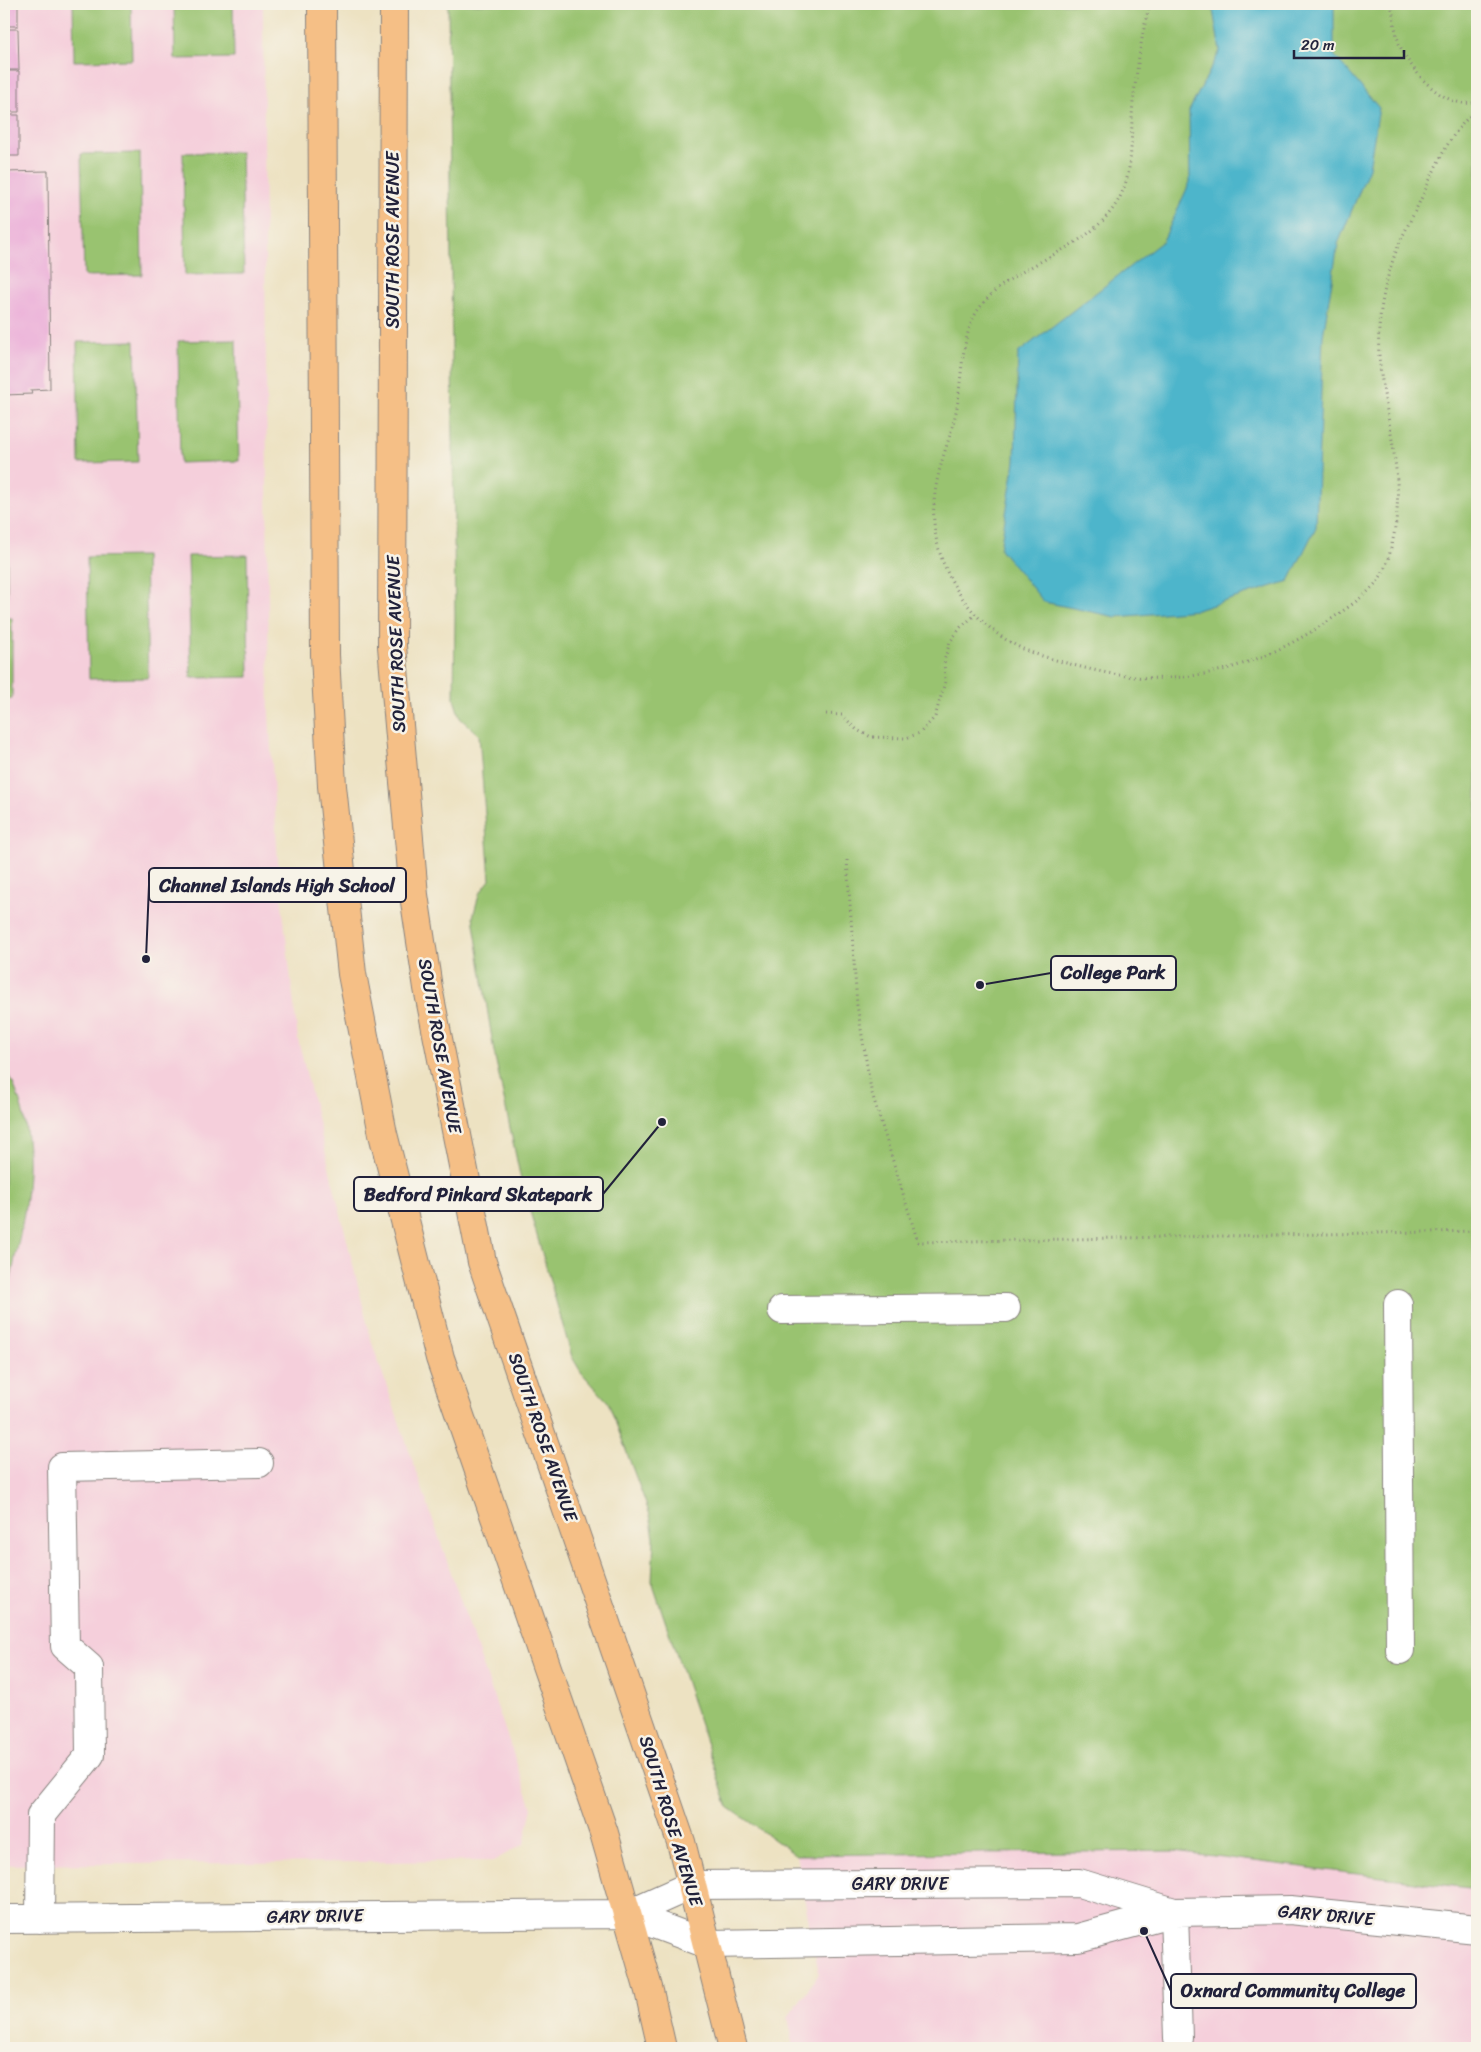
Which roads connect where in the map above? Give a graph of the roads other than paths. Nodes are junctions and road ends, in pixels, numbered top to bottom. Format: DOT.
graph roads {
  1 [pos="322,4"];
  2 [pos="394,4"];
  3 [pos="1398,1304"];
  4 [pos="1006,1308"];
  5 [pos="782,1310"];
  6 [pos="259,1463"];
  7 [pos="1400,1650"];
  8 [pos="692,1885"];
  9 [pos="1174,1912"];
  10 [pos="627,1914"];
  11 [pos="4,1919"];
  12 [pos="40,1919"];
  13 [pos="1477,1929"];
  14 [pos="707,1944"];
  15 [pos="1178,2038"];
  16 [pos="662,2048"];
  17 [pos="733,2048"];
  1 -- 10 [label="main road"];
  2 -- 8 [label="main road, SOUTH ROSE AVENUE"];
  3 -- 7 [label="street"];
  4 -- 5 [label="street"];
  6 -- 12 [label="street"];
  8 -- 9 [label="street, GARY DRIVE"];
  8 -- 10 [label="street, GARY DRIVE"];
  8 -- 14 [label="main road, SOUTH ROSE AVENUE"];
  9 -- 13 [label="street, GARY DRIVE"];
  9 -- 14 [label="street, GARY DRIVE"];
  9 -- 15 [label="street"];
  10 -- 12 [label="street, GARY DRIVE"];
  10 -- 14 [label="street, GARY DRIVE"];
  10 -- 16 [label="main road"];
  11 -- 12 [label="street, GARY DRIVE"];
  14 -- 17 [label="main road, SOUTH ROSE AVENUE"];
}
